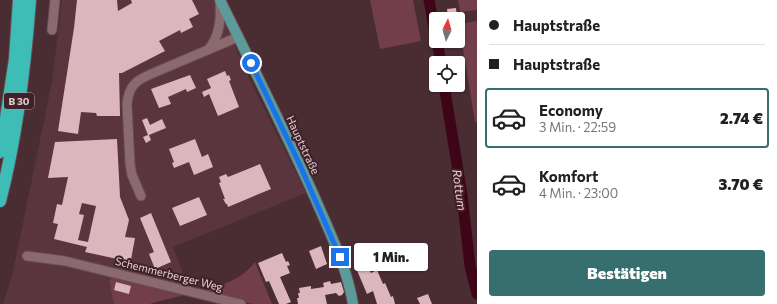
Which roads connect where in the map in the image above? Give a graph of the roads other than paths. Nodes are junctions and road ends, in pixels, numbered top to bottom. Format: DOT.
graph roads {
  1 [pos="19,0"];
  2 [pos="30,0"];
  3 [pos="55,0"];
  4 [pos="220,0"];
  5 [pos="52,30"];
  6 [pos="238,37"];
  7 [pos="207,51"];
  8 [pos="0,152"];
  9 [pos="141,196"];
  10 [pos="0,201"];
  11 [pos="27,256"];
  12 [pos="240,304"];
  13 [pos="353,304"];
  1 -- 8 [label="highway, B 30"];
  2 -- 10 [label="highway, B 30"];
  3 -- 5 [label="street"];
  4 -- 6 [label="main road, Hauptstraße"];
  4 -- 7 [label="street"];
  6 -- 7 [label="street"];
  6 -- 13 [label="main road, Hauptstraße"];
  7 -- 9 [label="street"];
  11 -- 12 [label="street, Schemmerberger Weg"];
}
